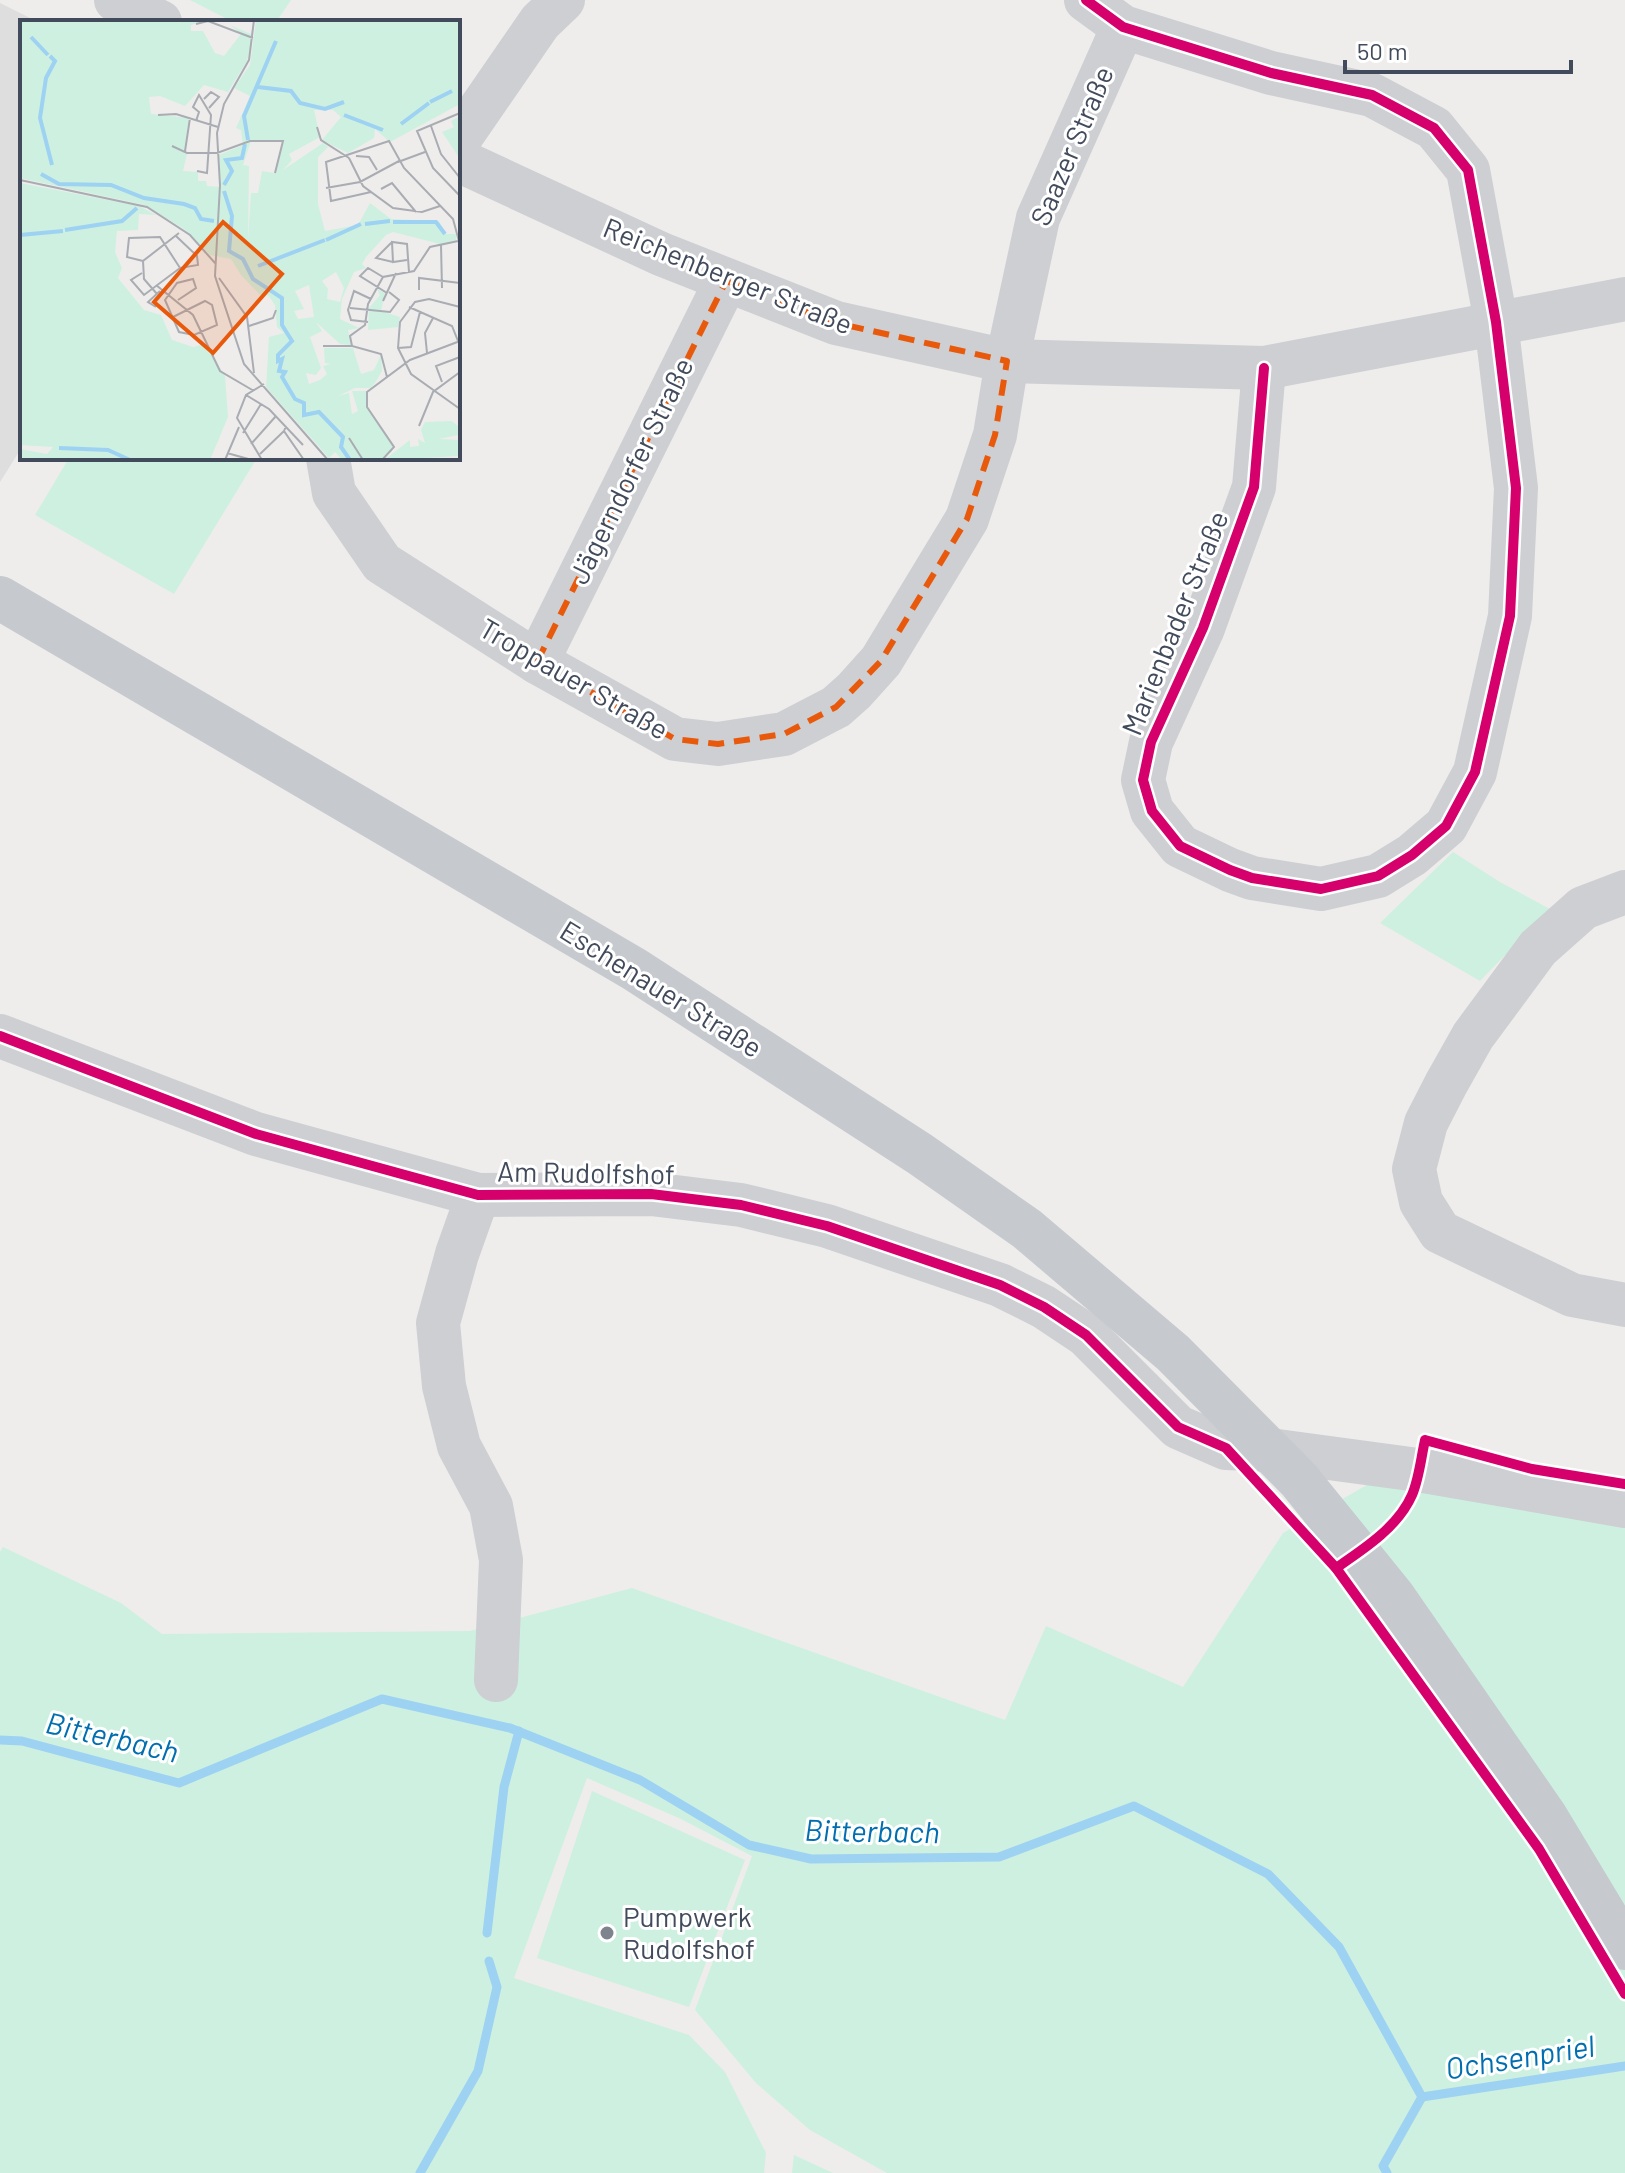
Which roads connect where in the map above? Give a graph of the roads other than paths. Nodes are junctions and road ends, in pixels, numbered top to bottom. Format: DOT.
graph roads {
  1 [pos="116,0"];
  2 [pos="563,0"];
  3 [pos="1086,0"];
  4 [pos="156,20"];
  5 [pos="1123,27"];
  6 [pos="460,138"];
  7 [pos="460,161"];
  8 [pos="726,281"];
  9 [pos="1625,299"];
  10 [pos="1496,322"];
  11 [pos="1007,361"];
  12 [pos="1264,368"];
  13 [pos="328,460"];
  14 [pos="0,598"];
  15 [pos="537,662"];
  16 [pos="1625,892"];
  17 [pos="0,1036"];
  18 [pos="478,1195"];
  19 [pos="1625,1305"];
  20 [pos="1270,1450"];
  21 [pos="1625,1506"];
  22 [pos="496,1680"];
  23 [pos="1625,1948"];
  1 -- 4 [label="street"];
  2 -- 6 [label="street"];
  3 -- 5 [label="street, Marienbader Straße"];
  5 -- 10 [label="street, Marienbader Straße"];
  5 -- 11 [label="street, Saazer Straße"];
  7 -- 8 [label="street, Reichenberger Straße"];
  8 -- 11 [label="street, Reichenberger Straße"];
  8 -- 15 [label="street, Jägerndorfer Straße"];
  9 -- 10 [label="street, Reichenberger Straße"];
  10 -- 12 [label="street, Reichenberger Straße"];
  10 -- 12 [label="street, Marienbader Straße"];
  11 -- 12 [label="street, Reichenberger Straße"];
  11 -- 15 [label="street, Troppauer Straße"];
  13 -- 15 [label="street, Troppauer Straße"];
  14 -- 20 [label="main road, Eschenauer Straße"];
  16 -- 19 [label="street"];
  17 -- 18 [label="street, Am Rudolfshof"];
  18 -- 20 [label="street, Am Rudolfshof"];
  18 -- 22 [label="street, Am Rudolfshof"];
  20 -- 21 [label="street, Am Rudolfshof"];
  20 -- 23 [label="main road, Eschenauer Straße"];
}
